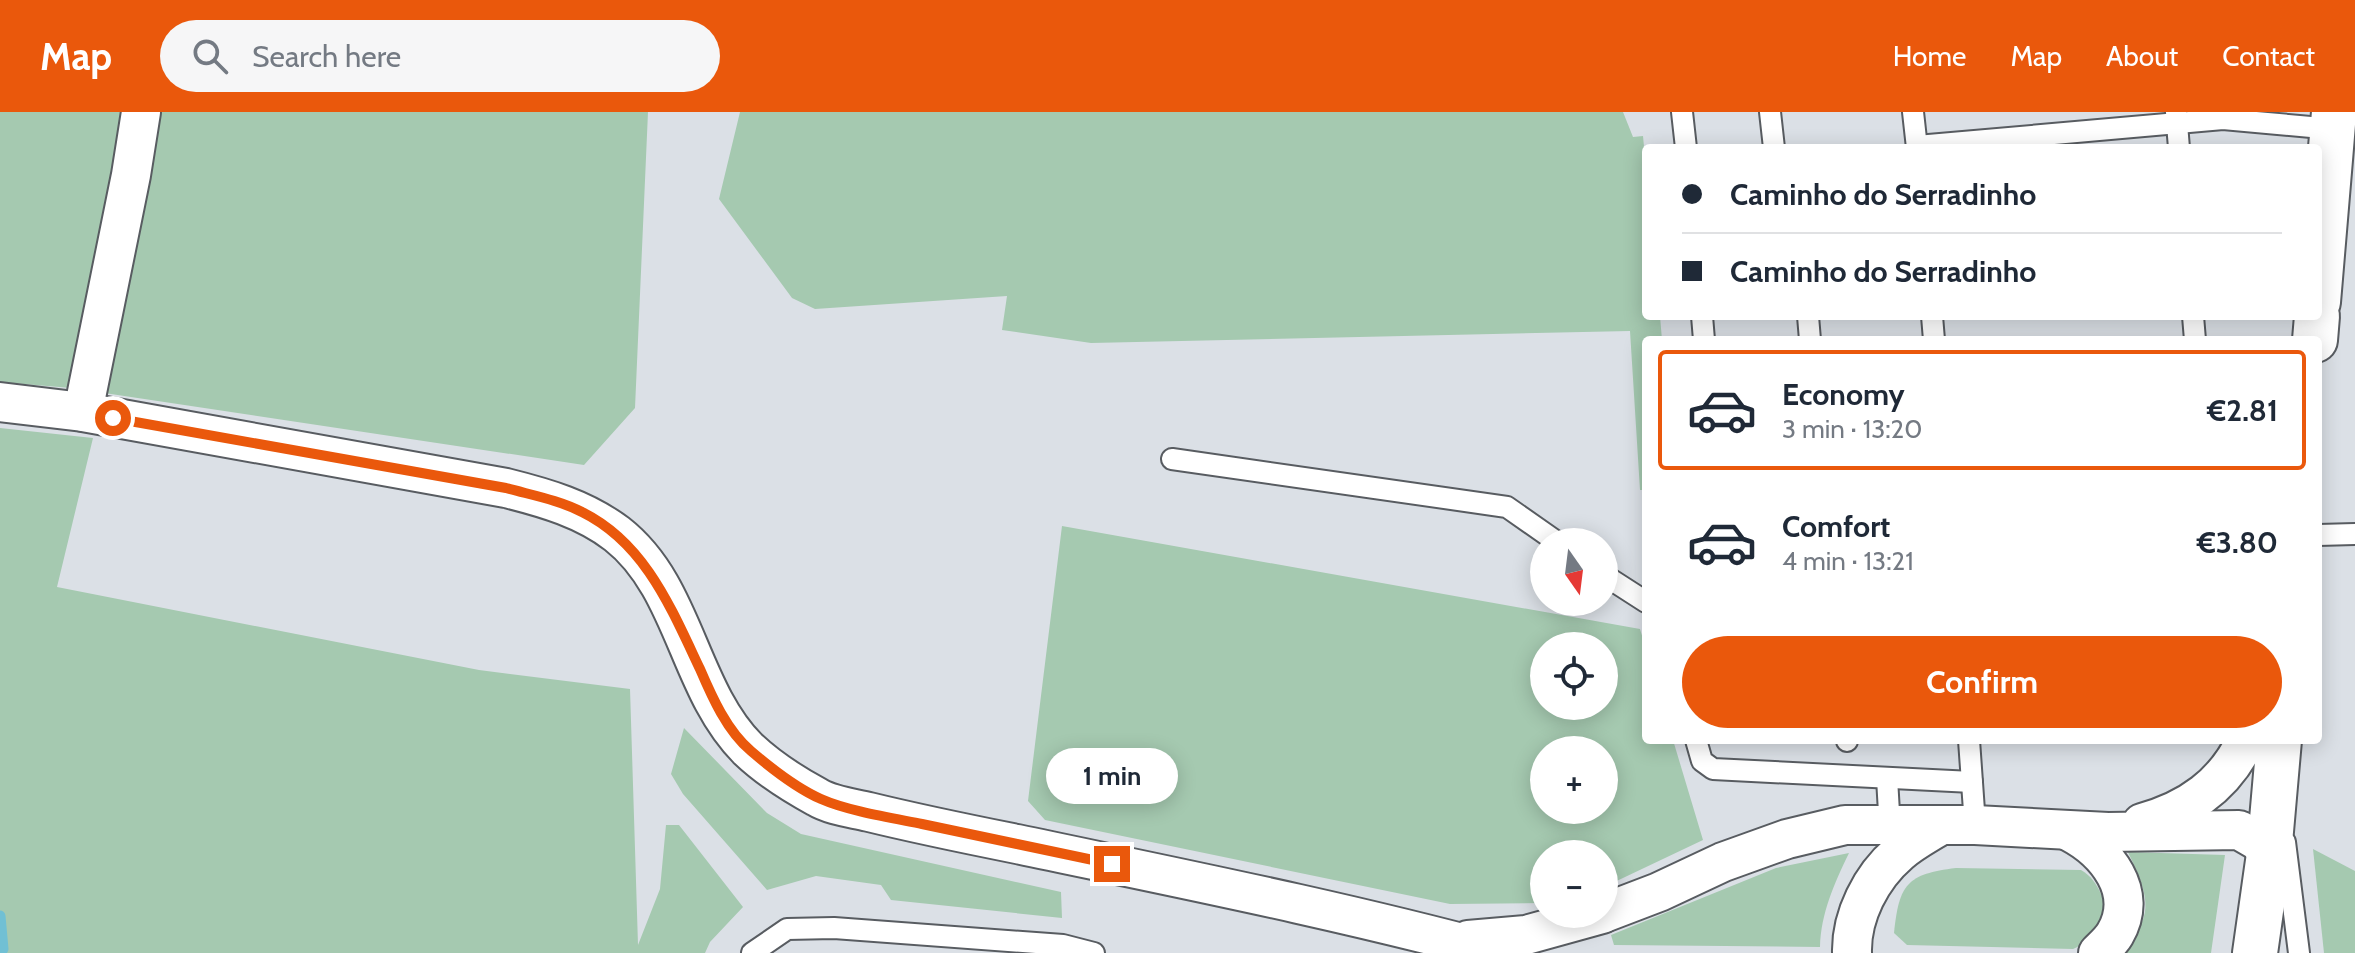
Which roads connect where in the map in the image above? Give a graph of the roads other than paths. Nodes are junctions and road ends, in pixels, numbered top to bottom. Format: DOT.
graph roads {
  1 [pos="141,112"];
  2 [pos="1682,112"];
  3 [pos="1770,112"];
  4 [pos="1913,112"];
  5 [pos="2176,118"];
  6 [pos="2334,120"];
  7 [pos="1686,144"];
  8 [pos="1774,144"];
  9 [pos="1917,144"];
  10 [pos="1944,144"];
  11 [pos="2179,144"];
  12 [pos="2322,256"];
  13 [pos="0,402"];
  14 [pos="83,412"];
  15 [pos="1172,459"];
  16 [pos="1537,528"];
  17 [pos="2355,534"];
  18 [pos="2322,535"];
  19 [pos="1618,584"];
  20 [pos="1642,599"];
  21 [pos="1697,744"];
  22 [pos="1969,744"];
  23 [pos="2244,744"];
  24 [pos="2279,744"];
  25 [pos="1887,778"];
  26 [pos="1972,782"];
  27 [pos="2275,784"];
  28 [pos="1958,825"];
  29 [pos="2070,832"];
  30 [pos="2108,832"];
  31 [pos="1891,842"];
  32 [pos="2269,854"];
  33 [pos="1618,908"];
  34 [pos="1552,928"];
  35 [pos="1455,941"];
  36 [pos="752,953"];
  37 [pos="1094,953"];
  38 [pos="1499,953"];
  39 [pos="1852,953"];
  40 [pos="2098,953"];
  41 [pos="2255,953"];
  42 [pos="2299,953"];
  1 -- 14 [label="street"];
  2 -- 7 [label="lane"];
  3 -- 8 [label="lane"];
  4 -- 9 [label="lane"];
  5 -- 6 [label="lane"];
  5 -- 10 [label="lane"];
  5 -- 11 [label="lane"];
  6 -- 12 [label="street"];
  13 -- 14 [label="street"];
  14 -- 35 [label="street"];
  15 -- 16 [label="lane"];
  17 -- 18 [label="lane"];
  19 -- 20 [label="lane"];
  21 -- 25 [label="lane"];
  22 -- 26 [label="lane"];
  23 -- 30 [label="street"];
  24 -- 27 [label="street"];
  25 -- 26 [label="lane"];
  25 -- 31 [label="lane"];
  26 -- 28 [label="lane"];
  27 -- 32 [label="street"];
  27 -- 42 [label="lane"];
  28 -- 29 [label="street"];
  28 -- 31 [label="street"];
  29 -- 30 [label="street"];
  29 -- 40 [label="street"];
  30 -- 32 [label="street"];
  31 -- 33 [label="street"];
  31 -- 39 [label="street"];
  32 -- 41 [label="street"];
  34 -- 35 [label="street"];
  35 -- 38 [label="street"];
  36 -- 37 [label="lane"];
}
